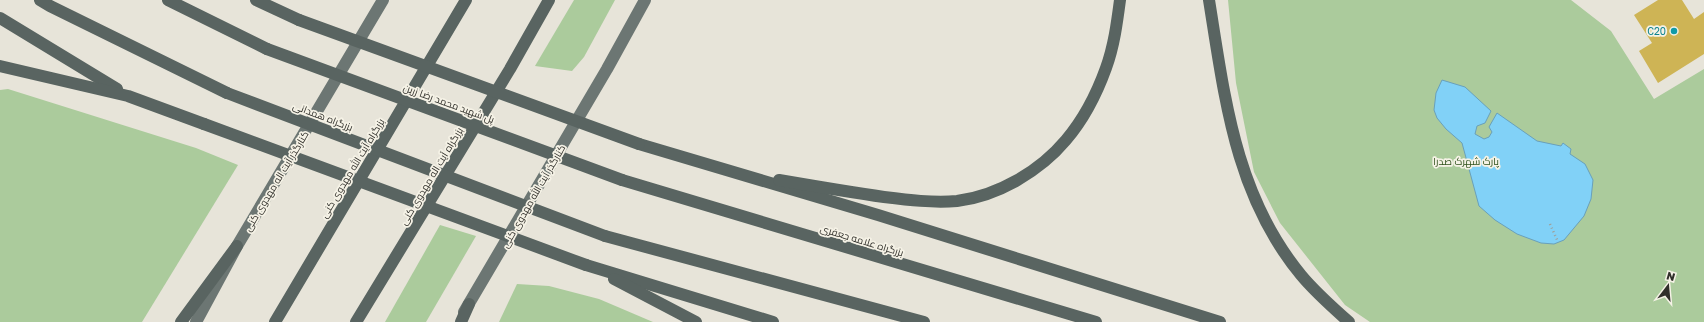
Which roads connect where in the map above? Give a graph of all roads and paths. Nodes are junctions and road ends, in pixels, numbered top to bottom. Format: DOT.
graph roads {
  1 [pos="40,0"];
  2 [pos="168,0"];
  3 [pos="256,0"];
  4 [pos="262,0"];
  5 [pos="383,0"];
  6 [pos="466,0"];
  7 [pos="549,0"];
  8 [pos="645,0"];
  9 [pos="1120,0"];
  10 [pos="1209,0"];
  11 [pos="0,18"];
  12 [pos="299,20"];
  13 [pos="0,66"];
  14 [pos="128,96"];
  15 [pos="722,170"];
  16 [pos="622,180"];
  17 [pos="1550,224"];
  18 [pos="1558,242"];
  19 [pos="238,246"];
  20 [pos="586,265"];
  21 [pos="469,304"];
  22 [pos="181,322"];
  23 [pos="196,322"];
  24 [pos="275,322"];
  25 [pos="356,322"];
  26 [pos="458,322"];
  27 [pos="461,322"];
  28 [pos="696,322"];
  29 [pos="773,322"];
  30 [pos="924,322"];
  31 [pos="1096,322"];
  32 [pos="1220,322"];
  33 [pos="1349,322"];
  1 -- 30 [label="highway, بزرگراه همدانی, bridge"];
  2 -- 16 [label="highway, پل شهید محمد رضا زرین, bridge"];
  3 -- 12 [label="highway"];
  4 -- 12 [label="highway"];
  5 -- 19 [label="main road, کنارگذر آیت اله مهدوی کنی"];
  6 -- 24 [label="highway, بزرگراه آیت الله مهدوی کنی"];
  7 -- 25 [label="highway, بزرگراه آیت اله مهدوی کنی"];
  8 -- 21 [label="main road, کنارگذر آیت الله مهدوی کنی"];
  9 -- 15 [label="highway"];
  10 -- 33 [label="highway"];
  11 -- 14 [label="highway"];
  12 -- 15 [label="highway, bridge"];
  13 -- 14 [label="highway"];
  14 -- 20 [label="highway, bridge"];
  15 -- 32 [label="highway"];
  16 -- 31 [label="highway, بزرگراه علامه جعفری"];
  17 -- 18 [label="path"];
  19 -- 22 [label="highway"];
  19 -- 23 [label="main road, کنارگذر آیت اله مهدوی کنی"];
  20 -- 28 [label="highway"];
  20 -- 29 [label="highway"];
  21 -- 26 [label="main road, کنارگذر آیت الله مهدوی کنی"];
  21 -- 27 [label="highway"];
}
